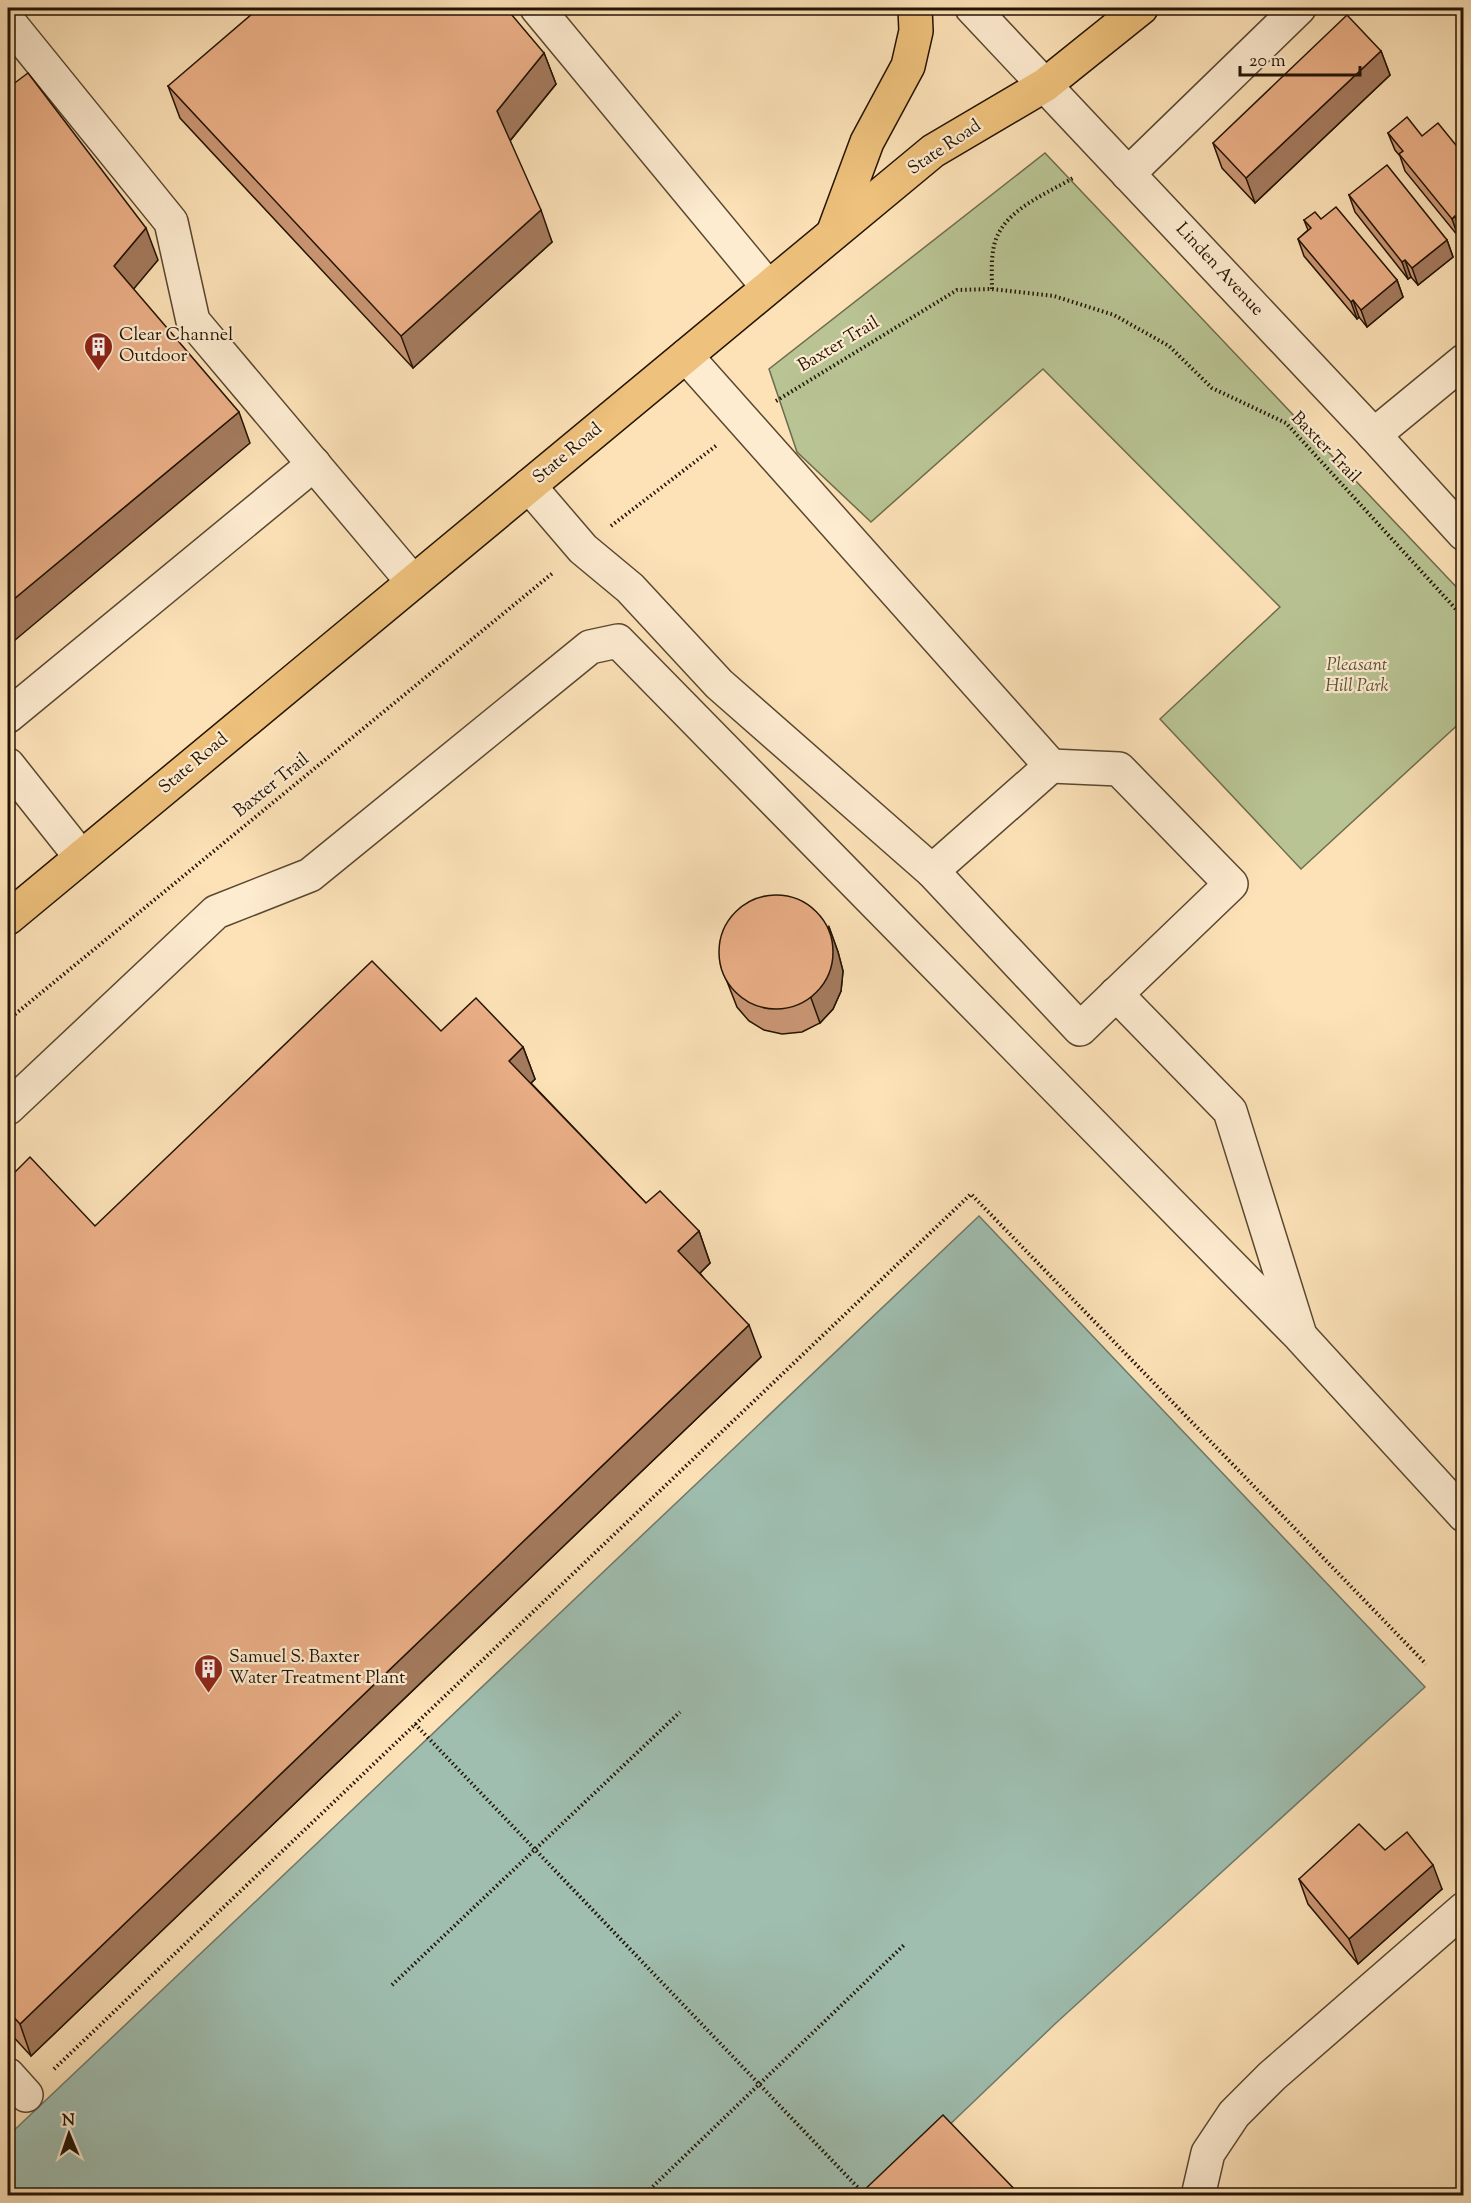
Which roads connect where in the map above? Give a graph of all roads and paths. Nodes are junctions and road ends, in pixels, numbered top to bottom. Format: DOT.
graph roads {
  1 [pos="537,8"];
  2 [pos="915,8"];
  3 [pos="972,8"];
  4 [pos="1141,8"];
  5 [pos="1299,8"];
  6 [pos="8,21"];
  7 [pos="1045,85"];
  8 [pos="1128,174"];
  9 [pos="1073,178"];
  10 [pos="833,234"];
  11 [pos="768,287"];
  12 [pos="992,289"];
  13 [pos="686,356"];
  14 [pos="1464,361"];
  15 [pos="782,396"];
  16 [pos="1374,435"];
  17 [pos="711,450"];
  18 [pos="314,464"];
  19 [pos="529,486"];
  20 [pos="622,517"];
  21 [pos="1464,534"];
  22 [pos="553,572"];
  23 [pos="413,582"];
  24 [pos="1464,618"];
  25 [pos="8,716"];
  26 [pos="8,765"];
  27 [pos="1051,766"];
  28 [pos="81,857"];
  29 [pos="932,871"];
  30 [pos="11,909"];
  31 [pos="1116,994"];
  32 [pos="8,1020"];
  33 [pos="8,1108"];
  34 [pos="1300,1336"];
  35 [pos="1464,1515"];
  36 [pos="1426,1664"];
  37 [pos="680,1712"];
  38 [pos="416,1724"];
  39 [pos="535,1849"];
  40 [pos="1464,1910"];
  41 [pos="904,1946"];
  42 [pos="392,1985"];
  43 [pos="760,2084"];
  44 [pos="17,2085"];
  45 [pos="643,2196"];
  46 [pos="866,2196"];
  47 [pos="1197,2196"];
  1 -- 11 [label="street"];
  2 -- 10 [label="main road"];
  3 -- 7 [label="street, Linden Avenue"];
  4 -- 7 [label="main road, State Road"];
  5 -- 8 [label="street"];
  6 -- 18 [label="street"];
  7 -- 8 [label="street, Linden Avenue"];
  7 -- 10 [label="main road, State Road"];
  8 -- 16 [label="street, Linden Avenue"];
  9 -- 12 [label="path"];
  10 -- 11 [label="main road, State Road"];
  11 -- 13 [label="main road, State Road"];
  12 -- 15 [label="path, Baxter Trail"];
  12 -- 24 [label="path, Baxter Trail"];
  13 -- 19 [label="main road, State Road"];
  13 -- 27 [label="street"];
  14 -- 16 [label="street"];
  16 -- 21 [label="street, Linden Avenue"];
  17 -- 20 [label="path"];
  18 -- 23 [label="street"];
  18 -- 25 [label="street"];
  19 -- 23 [label="main road, State Road"];
  19 -- 29 [label="street"];
  22 -- 32 [label="path, Baxter Trail"];
  23 -- 28 [label="main road, State Road"];
  26 -- 28 [label="street"];
  27 -- 29 [label="street"];
  27 -- 31 [label="street"];
  28 -- 30 [label="main road, State Road"];
  29 -- 31 [label="street"];
  31 -- 34 [label="street"];
  33 -- 34 [label="street"];
  34 -- 35 [label="street"];
  36 -- 38 [label="path"];
  37 -- 39 [label="path"];
  38 -- 39 [label="path"];
  38 -- 44 [label="path"];
  39 -- 42 [label="path"];
  39 -- 43 [label="path"];
  40 -- 47 [label="street"];
  41 -- 43 [label="path"];
  43 -- 45 [label="path"];
  43 -- 46 [label="path"];
}
